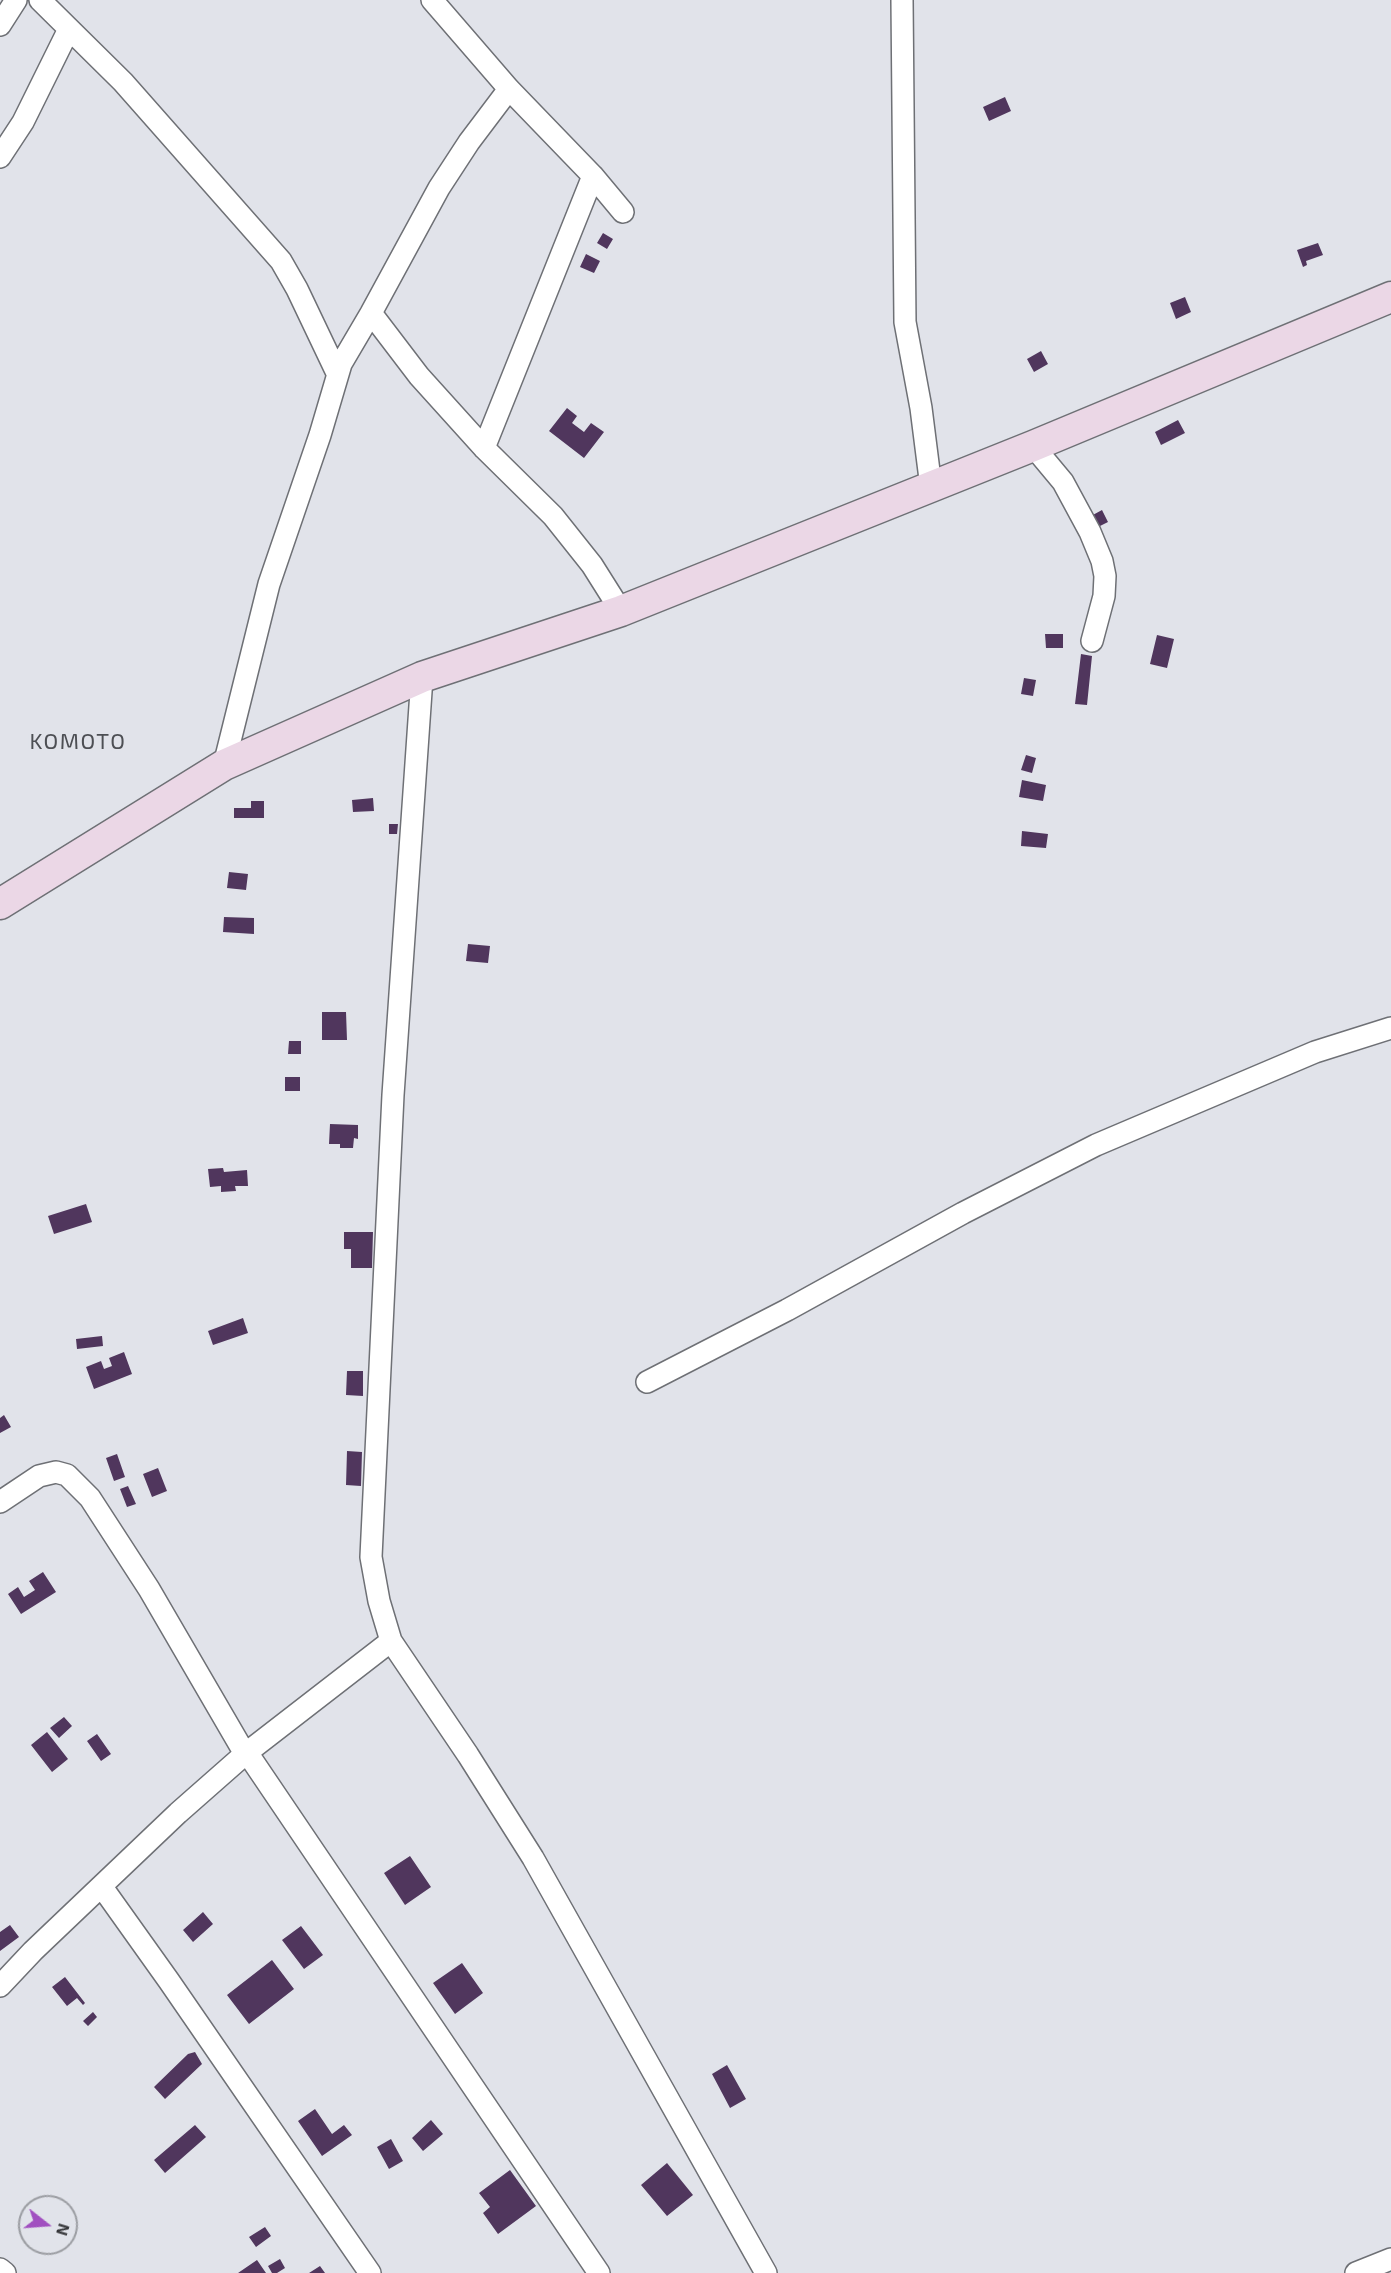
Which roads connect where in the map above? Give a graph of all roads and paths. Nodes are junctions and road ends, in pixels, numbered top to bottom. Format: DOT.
graph roads {
  1 [pos="16,0"];
  2 [pos="40,0"];
  3 [pos="432,0"];
  4 [pos="902,0"];
  5 [pos="0,25"];
  6 [pos="69,29"];
  7 [pos="509,89"];
  8 [pos="0,158"];
  9 [pos="593,176"];
  10 [pos="623,212"];
  11 [pos="1391,297"];
  12 [pos="371,313"];
  13 [pos="338,373"];
  14 [pos="1033,446"];
  15 [pos="484,448"];
  16 [pos="931,487"];
  17 [pos="621,611"];
  18 [pos="1092,641"];
  19 [pos="422,677"];
  20 [pos="224,765"];
  21 [pos="0,904"];
  22 [pos="1391,1028"];
  23 [pos="647,1382"];
  24 [pos="0,1502"];
  25 [pos="391,1641"];
  26 [pos="246,1754"];
  27 [pos="102,1887"];
  28 [pos="0,1986"];
  29 [pos="1391,2259"];
  30 [pos="0,2270"];
  31 [pos="5,2273"];
  32 [pos="370,2273"];
  33 [pos="599,2273"];
  34 [pos="766,2273"];
  35 [pos="1356,2273"];
  1 -- 5 [label="street"];
  2 -- 6 [label="street"];
  3 -- 7 [label="street"];
  4 -- 16 [label="street"];
  6 -- 8 [label="street"];
  6 -- 13 [label="street"];
  7 -- 9 [label="street"];
  7 -- 12 [label="street"];
  9 -- 10 [label="street"];
  9 -- 15 [label="street"];
  11 -- 14 [label="street"];
  12 -- 13 [label="street"];
  12 -- 15 [label="street"];
  13 -- 20 [label="street"];
  14 -- 16 [label="street"];
  14 -- 18 [label="street"];
  15 -- 17 [label="street"];
  16 -- 17 [label="street"];
  17 -- 19 [label="street"];
  19 -- 20 [label="street"];
  19 -- 25 [label="street"];
  20 -- 21 [label="street"];
  22 -- 23 [label="street"];
  24 -- 26 [label="street"];
  25 -- 26 [label="street"];
  25 -- 34 [label="street"];
  26 -- 27 [label="street"];
  26 -- 33 [label="street"];
  27 -- 28 [label="street"];
  27 -- 32 [label="street"];
  29 -- 35 [label="street"];
  30 -- 31 [label="street"];
}
